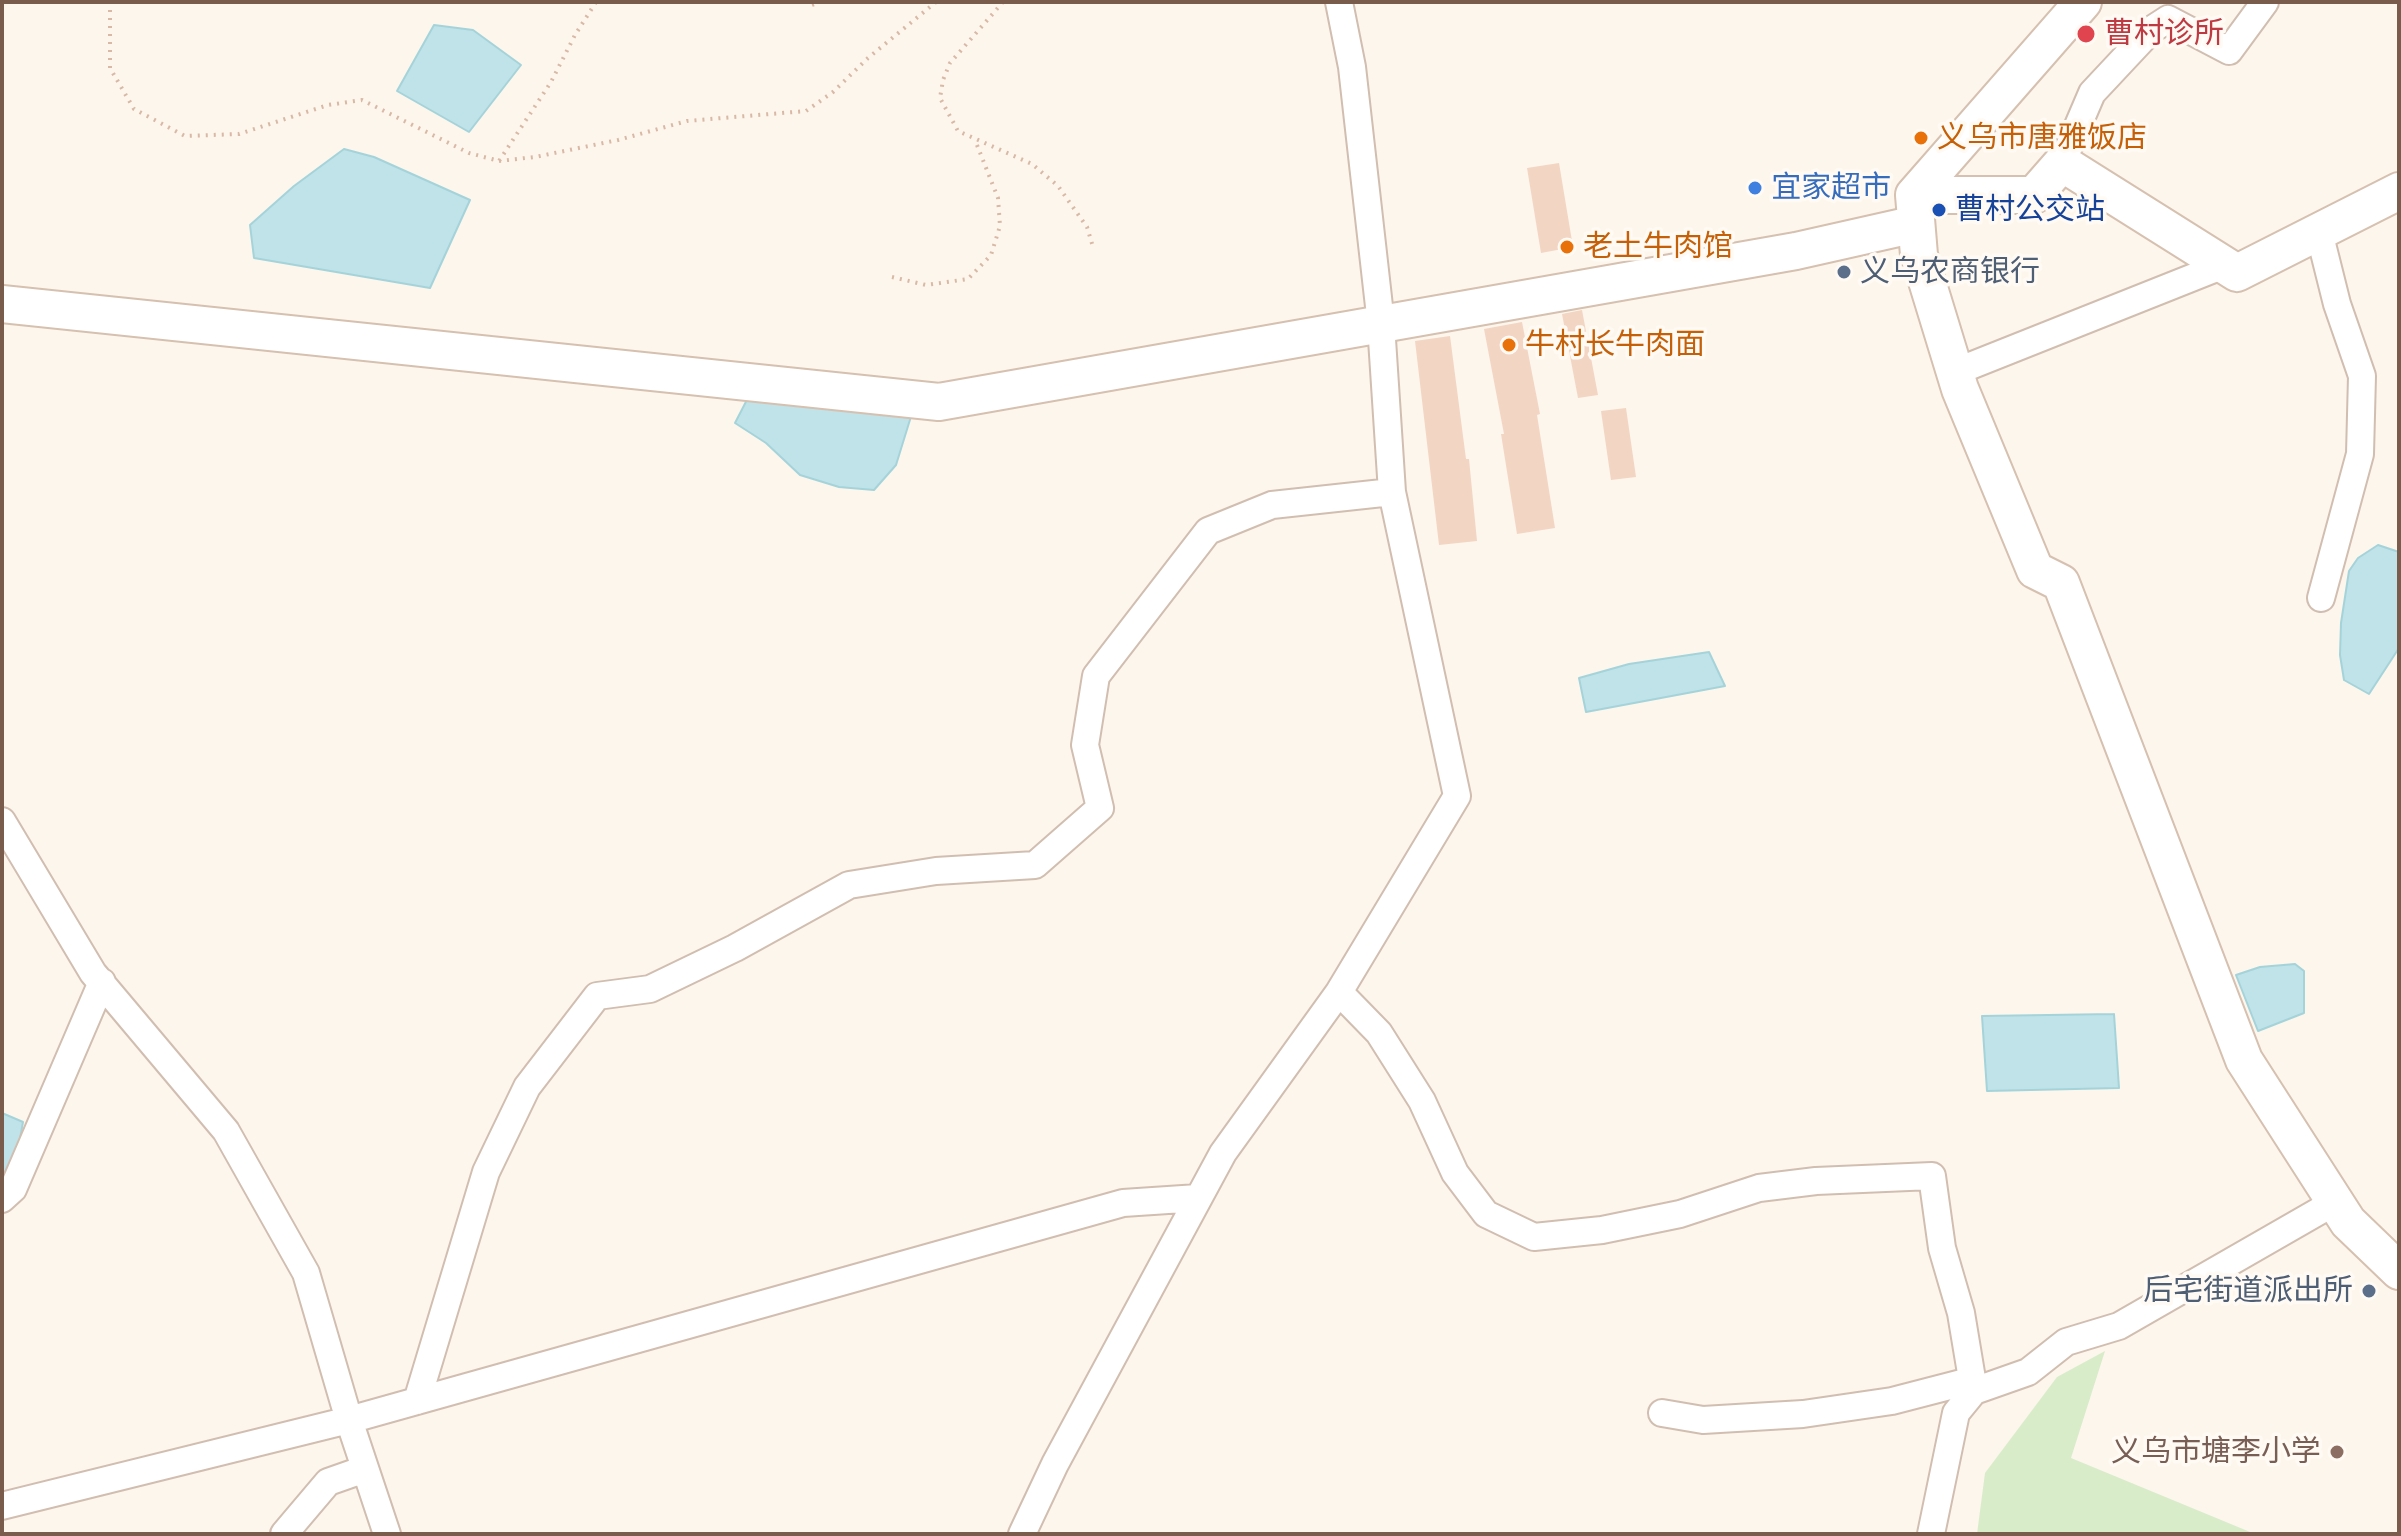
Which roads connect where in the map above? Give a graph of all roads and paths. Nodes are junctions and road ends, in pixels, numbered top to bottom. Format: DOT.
graph roads {
  1 [pos="110,2"];
  2 [pos="596,2"];
  3 [pos="820,2"];
  4 [pos="936,2"];
  5 [pos="1003,2"];
  6 [pos="1339,2"];
  7 [pos="2083,2"];
  8 [pos="2265,2"];
  9 [pos="812,5"];
  10 [pos="975,140"];
  11 [pos="499,161"];
  12 [pos="2062,163"];
  13 [pos="2399,191"];
  14 [pos="1915,210"];
  15 [pos="2319,232"];
  16 [pos="1093,247"];
  17 [pos="2224,265"];
  18 [pos="892,277"];
  19 [pos="2,304"];
  20 [pos="1381,324"];
  21 [pos="1955,372"];
  22 [pos="1392,492"];
  23 [pos="2321,598"];
  24 [pos="2,821"];
  25 [pos="102,982"];
  26 [pos="1339,992"];
  27 [pos="1198,1198"];
  28 [pos="2,1199"];
  29 [pos="2335,1202"];
  30 [pos="2399,1271"];
  31 [pos="1974,1386"];
  32 [pos="417,1401"];
  33 [pos="1662,1413"];
  34 [pos="349,1420"];
  35 [pos="365,1469"];
  36 [pos="2,1506"];
  37 [pos="284,1534"];
  38 [pos="387,1534"];
  39 [pos="1022,1534"];
  40 [pos="1931,1534"];
  1 -- 11 [label="path"];
  2 -- 11 [label="path"];
  3 -- 9 [label="path"];
  4 -- 11 [label="path"];
  5 -- 10 [label="path"];
  6 -- 20 [label="street"];
  7 -- 14 [label="street"];
  8 -- 12 [label="street"];
  10 -- 16 [label="path"];
  10 -- 18 [label="path"];
  12 -- 14 [label="street"];
  12 -- 17 [label="street"];
  13 -- 15 [label="street"];
  14 -- 20 [label="street"];
  14 -- 21 [label="street"];
  15 -- 17 [label="street"];
  15 -- 23 [label="street"];
  17 -- 21 [label="street"];
  19 -- 20 [label="street"];
  20 -- 22 [label="street"];
  21 -- 29 [label="street"];
  22 -- 26 [label="street"];
  22 -- 32 [label="street"];
  24 -- 25 [label="street"];
  25 -- 28 [label="street"];
  25 -- 34 [label="street"];
  26 -- 27 [label="street"];
  26 -- 31 [label="street"];
  27 -- 32 [label="street"];
  27 -- 39 [label="street"];
  29 -- 30 [label="street"];
  29 -- 31 [label="street"];
  31 -- 33 [label="street"];
  31 -- 40 [label="street"];
  32 -- 34 [label="street"];
  34 -- 35 [label="street"];
  34 -- 36 [label="street"];
  35 -- 37 [label="street"];
  35 -- 38 [label="street"];
}
